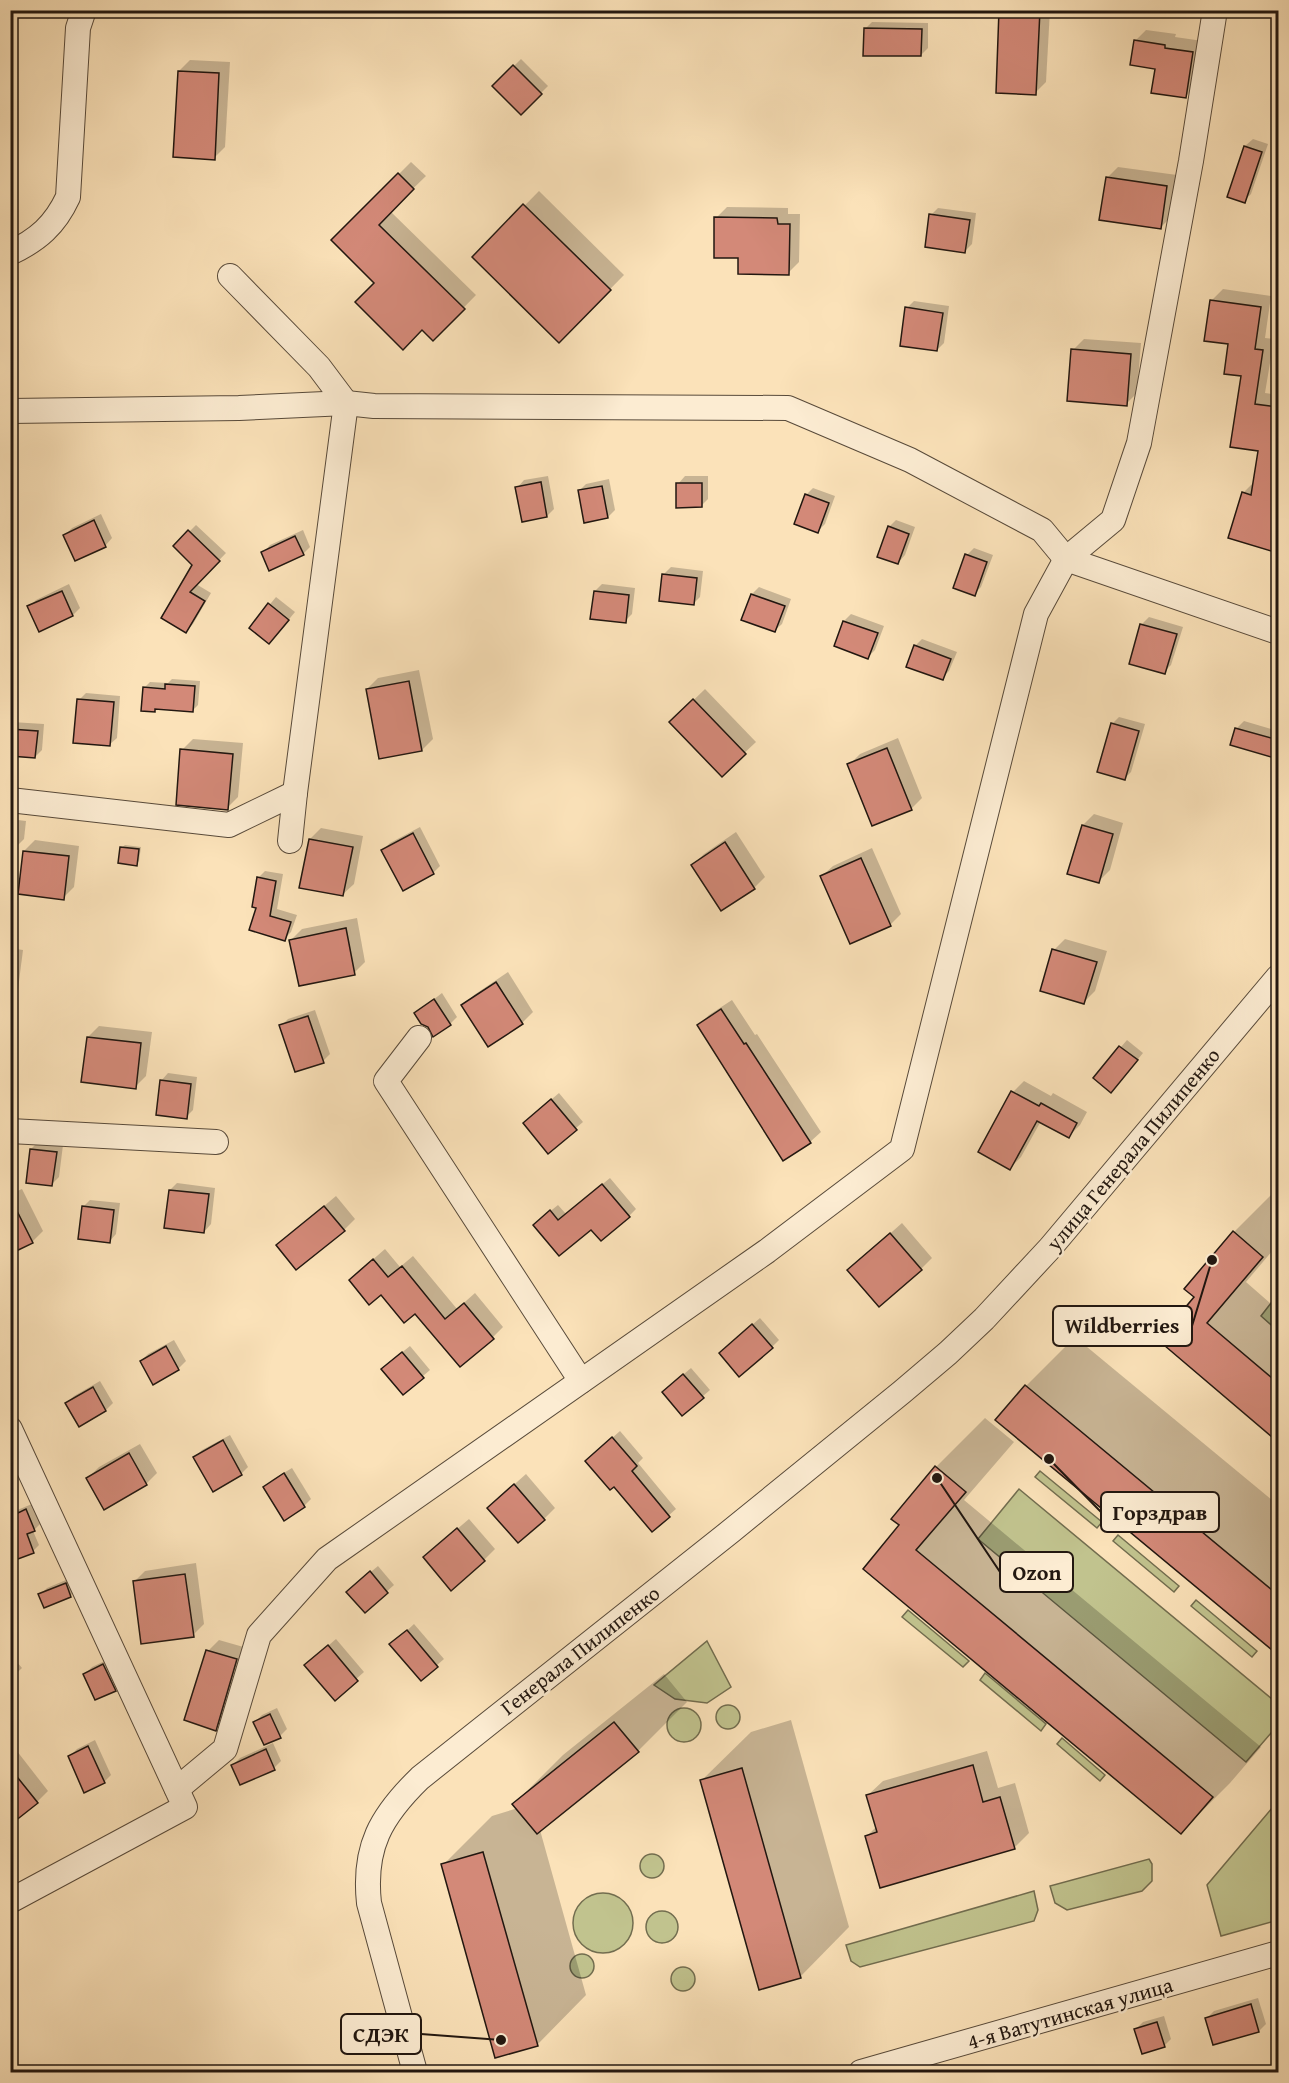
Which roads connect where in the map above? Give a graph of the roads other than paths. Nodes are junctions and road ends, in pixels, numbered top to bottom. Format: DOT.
graph roads {
  1 [pos="84,10"];
  2 [pos="1215,10"];
  3 [pos="10,253"];
  4 [pos="230,276"];
  5 [pos="346,403"];
  6 [pos="10,411"];
  7 [pos="1066,558"];
  8 [pos="1278,632"];
  9 [pos="295,793"];
  10 [pos="10,800"];
  11 [pos="290,841"];
  12 [pos="1278,976"];
  13 [pos="419,1038"];
  14 [pos="10,1131"];
  15 [pos="216,1142"];
  16 [pos="984,1319"];
  17 [pos="581,1381"];
  18 [pos="10,1429"];
  19 [pos="177,1788"];
  20 [pos="10,1901"];
  21 [pos="1278,1953"];
  22 [pos="415,2073"];
  23 [pos="861,2073"];
  1 -- 3 [label="street"];
  2 -- 7 [label="street"];
  4 -- 5 [label="street"];
  5 -- 6 [label="street"];
  5 -- 7 [label="street"];
  5 -- 9 [label="street"];
  7 -- 8 [label="street"];
  7 -- 17 [label="street"];
  9 -- 10 [label="street"];
  9 -- 11 [label="street"];
  12 -- 16 [label="street, улица Генерала Пилипенко"];
  13 -- 17 [label="street"];
  14 -- 15 [label="street"];
  16 -- 22 [label="street, Генерала Пилипенко"];
  17 -- 19 [label="street"];
  18 -- 19 [label="street"];
  19 -- 20 [label="street"];
  21 -- 23 [label="street, 4-я Ватутинская улица"];
}
